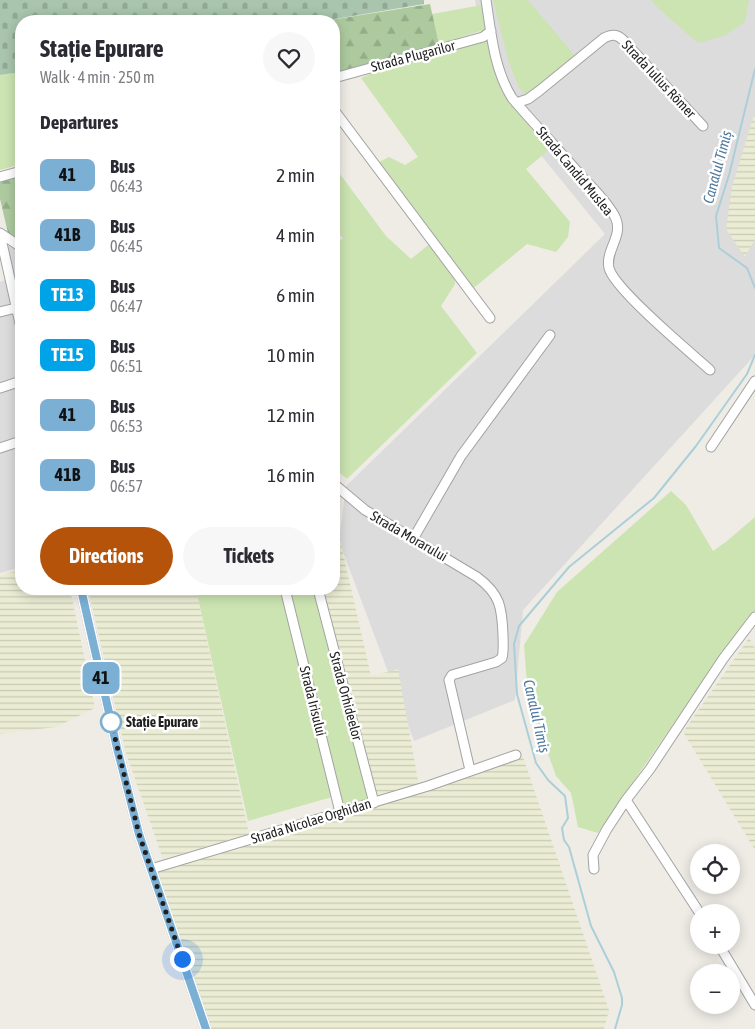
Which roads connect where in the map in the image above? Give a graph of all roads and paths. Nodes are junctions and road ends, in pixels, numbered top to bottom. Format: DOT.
graph roads {
  1 [pos="486,0"];
  2 [pos="491,31"];
  3 [pos="340,76"];
  4 [pos="516,103"];
  5 [pos="340,118"];
  6 [pos="703,126"];
  7 [pos="15,172"];
  8 [pos="0,177"];
  9 [pos="0,233"];
  10 [pos="15,243"];
  11 [pos="15,303"];
  12 [pos="15,308"];
  13 [pos="0,312"];
  14 [pos="490,318"];
  15 [pos="550,335"];
  16 [pos="710,370"];
  17 [pos="755,381"];
  18 [pos="15,383"];
  19 [pos="0,388"];
  20 [pos="15,443"];
  21 [pos="711,447"];
  22 [pos="0,448"];
  23 [pos="340,489"];
  24 [pos="413,538"];
  25 [pos="82,595"];
  26 [pos="286,595"];
  27 [pos="320,595"];
  28 [pos="755,617"];
  29 [pos="516,755"];
  30 [pos="470,770"];
  31 [pos="626,800"];
  32 [pos="374,803"];
  33 [pos="340,812"];
  34 [pos="151,869"];
  35 [pos="594,870"];
  36 [pos="694,904"];
  37 [pos="724,954"];
  38 [pos="755,1005"];
  39 [pos="206,1029"];
  1 -- 2 [label="street, Strada Candid Muslea"];
  2 -- 3 [label="street, Strada Plugarilor"];
  2 -- 4 [label="street, Strada Candid Muslea"];
  4 -- 6 [label="street, Strada Iulius Römer"];
  4 -- 16 [label="street, Strada Candid Muslea"];
  5 -- 14 [label="street"];
  7 -- 8 [label="street"];
  9 -- 10 [label="street"];
  9 -- 11 [label="street"];
  12 -- 13 [label="street"];
  15 -- 24 [label="street"];
  17 -- 21 [label="street"];
  18 -- 19 [label="street"];
  20 -- 22 [label="street"];
  23 -- 24 [label="street, Strada Morarului"];
  24 -- 30 [label="street, Strada Morarului"];
  25 -- 34 [label="street"];
  26 -- 33 [label="street, Strada Irisului"];
  27 -- 32 [label="street, Strada Orhideelor"];
  28 -- 31 [label="street"];
  29 -- 30 [label="street, Strada Nicolae Orghidan"];
  30 -- 32 [label="street, Strada Nicolae Orghidan"];
  31 -- 35 [label="street"];
  31 -- 36 [label="street"];
  32 -- 33 [label="street, Strada Nicolae Orghidan"];
  33 -- 34 [label="street, Strada Nicolae Orghidan"];
  34 -- 39 [label="street"];
  37 -- 38 [label="street"];
}
